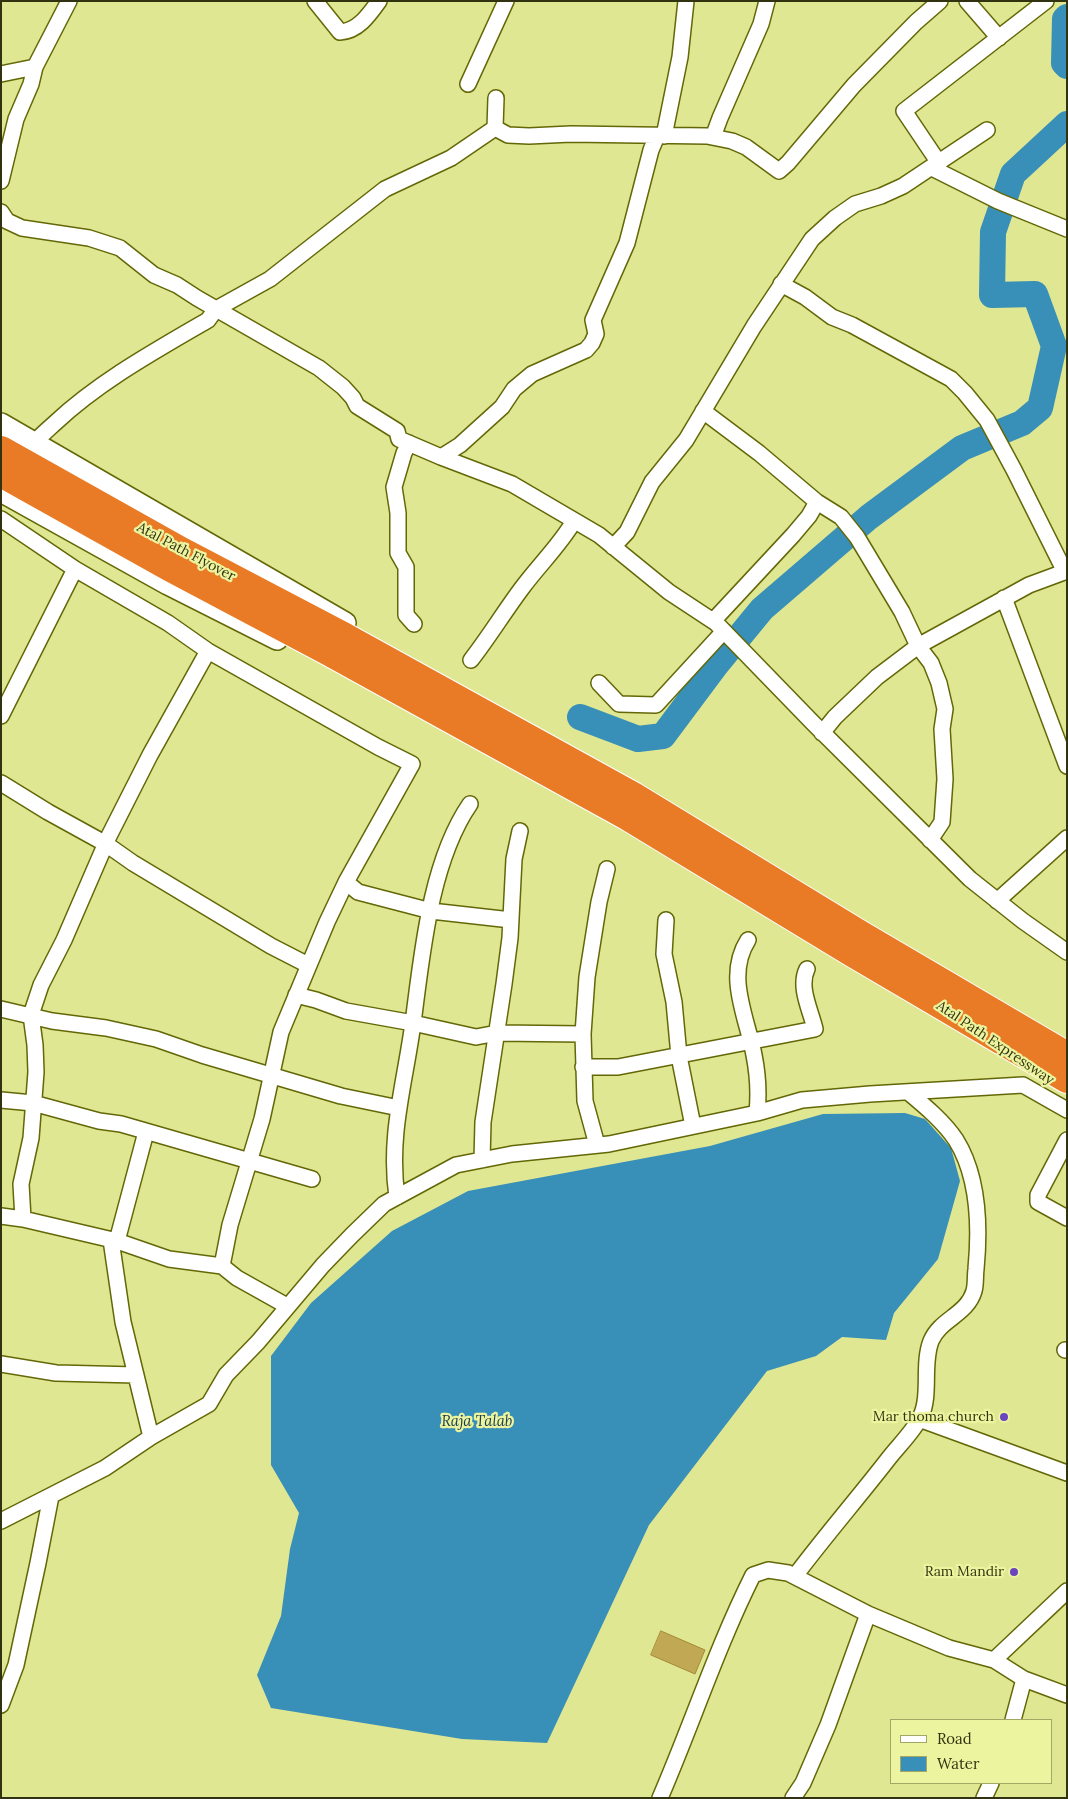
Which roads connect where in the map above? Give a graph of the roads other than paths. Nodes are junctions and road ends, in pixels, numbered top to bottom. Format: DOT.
graph roads {
  1 [pos="69,1"];
  2 [pos="315,1"];
  3 [pos="379,1"];
  4 [pos="506,1"];
  5 [pos="686,1"];
  6 [pos="767,1"];
  7 [pos="940,1"];
  8 [pos="967,1"];
  9 [pos="1046,1"];
  10 [pos="999,38"];
  11 [pos="36,67"];
  12 [pos="1,74"];
  13 [pos="468,84"];
  14 [pos="496,98"];
  15 [pos="495,128"];
  16 [pos="987,130"];
  17 [pos="660,136"];
  18 [pos="713,137"];
  19 [pos="936,165"];
  20 [pos="1,181"];
  21 [pos="1,212"];
  22 [pos="1067,229"];
  23 [pos="781,284"];
  24 [pos="216,309"];
  25 [pos="703,411"];
  26 [pos="1,424"];
  27 [pos="34,442"];
  28 [pos="409,444"];
  29 [pos="1,450"];
  30 [pos="441,457"];
  31 [pos="2,491"];
  32 [pos="817,502"];
  33 [pos="1,519"];
  34 [pos="574,521"];
  35 [pos="613,548"];
  36 [pos="75,569"];
  37 [pos="1066,572"];
  38 [pos="1004,598"];
  39 [pos="414,624"];
  40 [pos="718,626"];
  41 [pos="338,645"];
  42 [pos="918,646"];
  43 [pos="208,651"];
  44 [pos="470,660"];
  45 [pos="367,661"];
  46 [pos="599,683"];
  47 [pos="1,716"];
  48 [pos="822,732"];
  49 [pos="1067,766"];
  50 [pos="1,783"];
  51 [pos="470,804"];
  52 [pos="520,831"];
  53 [pos="1067,838"];
  54 [pos="930,840"];
  55 [pos="106,844"];
  56 [pos="607,869"];
  57 [pos="346,882"];
  58 [pos="997,901"];
  59 [pos="431,911"];
  60 [pos="511,920"];
  61 [pos="666,920"];
  62 [pos="748,940"];
  63 [pos="1067,952"];
  64 [pos="308,965"];
  65 [pos="807,969"];
  66 [pos="929,986"];
  67 [pos="296,996"];
  68 [pos="1,1009"];
  69 [pos="31,1015"];
  70 [pos="413,1023"];
  71 [pos="497,1033"];
  72 [pos="583,1034"];
  73 [pos="751,1042"];
  74 [pos="1047,1049"];
  75 [pos="680,1056"];
  76 [pos="1067,1056"];
  77 [pos="583,1067"];
  78 [pos="272,1075"];
  79 [pos="1067,1079"];
  80 [pos="908,1092"];
  81 [pos="1067,1092"];
  82 [pos="1,1100"];
  83 [pos="33,1103"];
  84 [pos="399,1108"];
  85 [pos="1067,1110"];
  86 [pos="757,1113"];
  87 [pos="694,1126"];
  88 [pos="146,1132"];
  89 [pos="1067,1140"];
  90 [pos="597,1145"];
  91 [pos="482,1160"];
  92 [pos="249,1161"];
  93 [pos="312,1179"];
  94 [pos="397,1197"];
  95 [pos="1,1216"];
  96 [pos="1067,1218"];
  97 [pos="23,1219"];
  98 [pos="114,1240"];
  99 [pos="222,1266"];
  100 [pos="287,1306"];
  101 [pos="1,1364"];
  102 [pos="136,1375"];
  103 [pos="919,1419"];
  104 [pos="151,1437"];
  105 [pos="1067,1473"];
  106 [pos="51,1496"];
  107 [pos="1,1522"];
  108 [pos="795,1576"];
  109 [pos="1067,1591"];
  110 [pos="868,1614"];
  111 [pos="994,1660"];
  112 [pos="1024,1679"];
  113 [pos="1067,1695"];
  114 [pos="1,1705"];
  115 [pos="1013,1719"];
  116 [pos="990,1784"];
  117 [pos="660,1798"];
  118 [pos="793,1798"];
  119 [pos="984,1798"];
  1 -- 11 [label="street"];
  2 -- 3 [label="street"];
  4 -- 13 [label="street"];
  5 -- 17 [label="street"];
  6 -- 18 [label="street"];
  7 -- 18 [label="street"];
  8 -- 10 [label="street"];
  9 -- 10 [label="street"];
  10 -- 19 [label="street"];
  11 -- 12 [label="street"];
  11 -- 20 [label="street"];
  14 -- 15 [label="street"];
  15 -- 17 [label="street"];
  15 -- 24 [label="street"];
  16 -- 19 [label="street"];
  17 -- 18 [label="street"];
  17 -- 30 [label="street"];
  19 -- 22 [label="street"];
  19 -- 23 [label="street"];
  21 -- 24 [label="street"];
  23 -- 25 [label="street"];
  23 -- 37 [label="street"];
  24 -- 27 [label="street"];
  24 -- 28 [label="street"];
  25 -- 32 [label="street"];
  25 -- 35 [label="street"];
  26 -- 27 [label="street"];
  27 -- 31 [label="street"];
  27 -- 45 [label="street"];
  28 -- 30 [label="street"];
  28 -- 39 [label="street"];
  29 -- 41 [label="highway, Atal Path Flyover, bridge"];
  30 -- 34 [label="street"];
  31 -- 41 [label="highway, Atal Path Flyover, bridge"];
  31 -- 45 [label="street"];
  32 -- 40 [label="street"];
  32 -- 42 [label="street"];
  33 -- 36 [label="street"];
  34 -- 35 [label="street"];
  34 -- 44 [label="street"];
  35 -- 40 [label="street"];
  36 -- 43 [label="street"];
  36 -- 47 [label="street"];
  37 -- 38 [label="street"];
  38 -- 42 [label="street"];
  38 -- 49 [label="street"];
  40 -- 46 [label="street"];
  40 -- 48 [label="street"];
  41 -- 45 [label="highway, Atal Path Flyover"];
  42 -- 48 [label="street"];
  42 -- 54 [label="street"];
  43 -- 55 [label="street"];
  43 -- 57 [label="street"];
  45 -- 66 [label="highway, Atal Path Flyover"];
  48 -- 54 [label="street"];
  50 -- 55 [label="street"];
  51 -- 59 [label="street"];
  52 -- 60 [label="street"];
  53 -- 58 [label="street"];
  54 -- 58 [label="street"];
  55 -- 64 [label="street"];
  55 -- 69 [label="street"];
  56 -- 72 [label="street"];
  57 -- 59 [label="street"];
  57 -- 64 [label="street"];
  58 -- 63 [label="street"];
  59 -- 60 [label="street"];
  59 -- 70 [label="street"];
  60 -- 71 [label="street"];
  61 -- 75 [label="street"];
  62 -- 73 [label="street"];
  64 -- 67 [label="street"];
  65 -- 73 [label="street"];
  66 -- 74 [label="highway, Atal Path Flyover"];
  66 -- 81 [label="street, Atal Path Expressway"];
  67 -- 70 [label="street"];
  67 -- 78 [label="street"];
  68 -- 69 [label="street"];
  69 -- 78 [label="street"];
  69 -- 83 [label="street"];
  70 -- 71 [label="street"];
  70 -- 84 [label="street"];
  71 -- 72 [label="street"];
  71 -- 91 [label="street"];
  72 -- 77 [label="street"];
  73 -- 75 [label="street"];
  73 -- 86 [label="street"];
  74 -- 76 [label="highway"];
  74 -- 79 [label="highway"];
  75 -- 77 [label="street"];
  75 -- 87 [label="street"];
  77 -- 90 [label="street"];
  78 -- 84 [label="street"];
  78 -- 92 [label="street"];
  80 -- 85 [label="street"];
  80 -- 86 [label="street"];
  80 -- 103 [label="street"];
  82 -- 83 [label="street"];
  83 -- 88 [label="street"];
  83 -- 97 [label="street"];
  84 -- 94 [label="street"];
  86 -- 87 [label="street"];
  87 -- 90 [label="street"];
  88 -- 92 [label="street"];
  88 -- 98 [label="street"];
  89 -- 96 [label="street"];
  90 -- 91 [label="street"];
  91 -- 94 [label="street"];
  92 -- 93 [label="street"];
  92 -- 99 [label="street"];
  94 -- 100 [label="street"];
  95 -- 97 [label="street"];
  97 -- 98 [label="street"];
  98 -- 99 [label="street"];
  98 -- 102 [label="street"];
  99 -- 100 [label="street"];
  100 -- 104 [label="street"];
  101 -- 102 [label="street"];
  102 -- 104 [label="street"];
  103 -- 105 [label="street"];
  103 -- 108 [label="street"];
  104 -- 106 [label="street"];
  106 -- 107 [label="street"];
  106 -- 114 [label="street"];
  108 -- 110 [label="street"];
  108 -- 117 [label="street"];
  109 -- 111 [label="street"];
  110 -- 111 [label="street"];
  110 -- 118 [label="street"];
  111 -- 112 [label="street"];
  112 -- 113 [label="street"];
  112 -- 115 [label="street"];
  116 -- 119 [label="street"];
}
